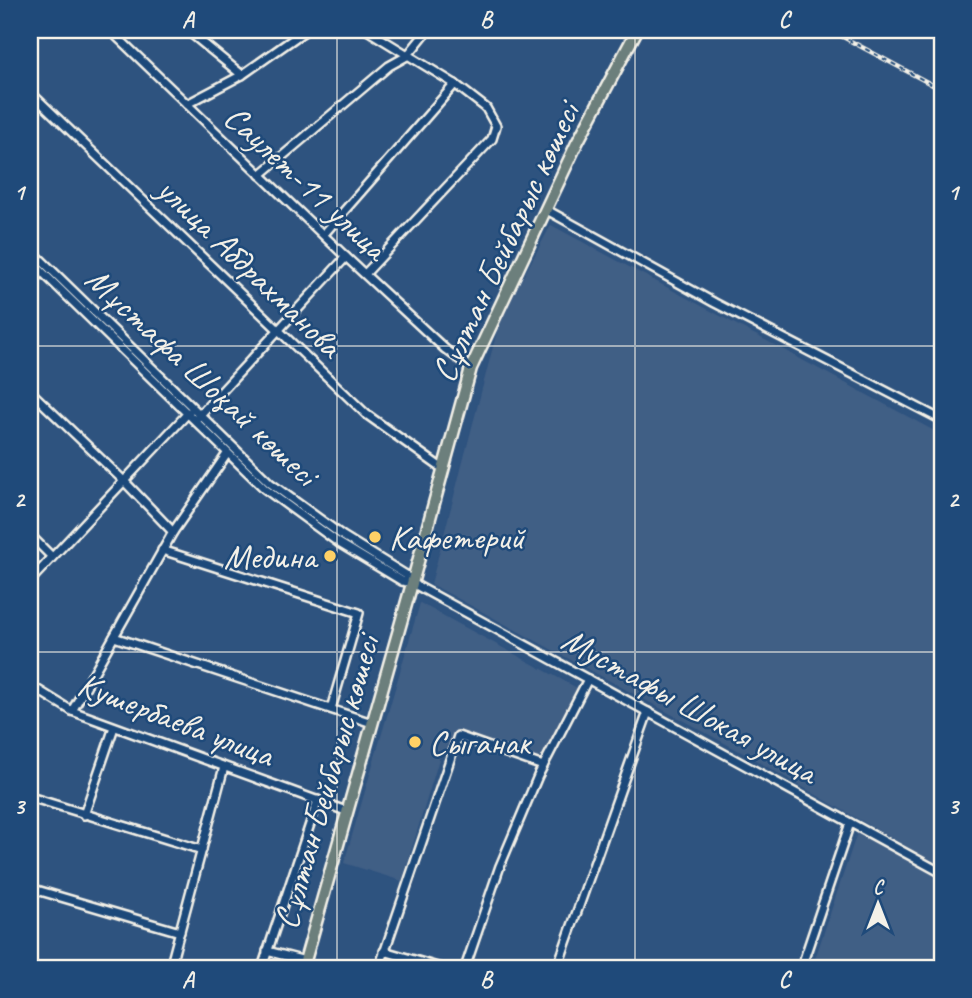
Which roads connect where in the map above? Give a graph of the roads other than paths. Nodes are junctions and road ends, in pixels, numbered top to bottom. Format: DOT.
graph roads {
  1 [pos="110,30"];
  2 [pos="187,30"];
  3 [pos="306,30"];
  4 [pos="366,30"];
  5 [pos="428,30"];
  6 [pos="637,30"];
  7 [pos="407,56"];
  8 [pos="242,75"];
  9 [pos="455,84"];
  10 [pos="30,92"];
  11 [pos="187,104"];
  12 [pos="260,175"];
  13 [pos="545,209"];
  14 [pos="324,234"];
  15 [pos="30,249"];
  16 [pos="346,257"];
  17 [pos="30,260"];
  18 [pos="365,274"];
  19 [pos="279,331"];
  20 [pos="471,368"];
  21 [pos="30,391"];
  22 [pos="190,412"];
  23 [pos="197,418"];
  24 [pos="942,420"];
  25 [pos="227,454"];
  26 [pos="443,469"];
  27 [pos="124,481"];
  28 [pos="173,532"];
  29 [pos="30,535"];
  30 [pos="162,550"];
  31 [pos="52,557"];
  32 [pos="30,581"];
  33 [pos="412,583"];
  34 [pos="114,637"];
  35 [pos="588,679"];
  36 [pos="30,685"];
  37 [pos="39,693"];
  38 [pos="30,702"];
  39 [pos="331,709"];
  40 [pos="72,711"];
  41 [pos="648,712"];
  42 [pos="372,723"];
  43 [pos="114,727"];
  44 [pos="543,766"];
  45 [pos="224,767"];
  46 [pos="30,797"];
  47 [pos="318,800"];
  48 [pos="346,811"];
  49 [pos="84,815"];
  50 [pos="850,823"];
  51 [pos="202,850"];
  52 [pos="942,873"];
  53 [pos="30,888"];
  54 [pos="180,932"];
  55 [pos="267,951"];
  56 [pos="384,951"];
  57 [pos="304,965"];
  58 [pos="170,968"];
  59 [pos="262,968"];
  60 [pos="379,968"];
  61 [pos="441,968"];
  62 [pos="465,968"];
  63 [pos="556,968"];
  64 [pos="802,968"];
  1 -- 11 [label="street, Саулет-11 улица"];
  2 -- 8 [label="street"];
  3 -- 8 [label="street"];
  4 -- 7 [label="street"];
  5 -- 7 [label="street"];
  6 -- 13 [label="main road, Сұлтан Бейбарыс көшесі"];
  7 -- 9 [label="street"];
  7 -- 12 [label="street"];
  8 -- 11 [label="street"];
  9 -- 14 [label="street"];
  9 -- 18 [label="street"];
  10 -- 19 [label="street, улица Абдрахманова"];
  11 -- 12 [label="street, Саулет-11 улица"];
  12 -- 14 [label="street, Саулет-11 улица"];
  13 -- 20 [label="main road, Сұлтан Бейбарыс көшесі"];
  13 -- 24 [label="street"];
  14 -- 16 [label="street, Саулет-11 улица"];
  15 -- 22 [label="street, Мұстафа Шоқай көшесі"];
  16 -- 18 [label="street, Саулет-11 улица"];
  16 -- 19 [label="street"];
  17 -- 22 [label="street, Мұстафа Шоқай көшесі"];
  18 -- 20 [label="street, Саулет-11 улица"];
  19 -- 23 [label="street"];
  19 -- 26 [label="street, улица Абдрахманова"];
  20 -- 26 [label="main road, Сұлтан Бейбарыс көшесі"];
  21 -- 27 [label="street"];
  22 -- 23 [label="street, Мұстафа Шоқай көшесі"];
  22 -- 27 [label="street"];
  23 -- 25 [label="street, Мұстафа Шоқай көшесі"];
  23 -- 33 [label="street, Мұстафа Шоқай көшесі"];
  25 -- 28 [label="street"];
  25 -- 33 [label="street, Мұстафа Шоқай көшесі"];
  26 -- 33 [label="main road, Сұлтан Бейбарыс көшесі"];
  27 -- 28 [label="street"];
  27 -- 31 [label="street"];
  28 -- 30 [label="street"];
  29 -- 31 [label="street"];
  30 -- 34 [label="street"];
  30 -- 39 [label="street"];
  31 -- 32 [label="street"];
  33 -- 35 [label="street, Мустафы Шокая улица"];
  33 -- 42 [label="main road, Сұлтан Бейбарыс көшесі"];
  34 -- 39 [label="street"];
  34 -- 40 [label="street"];
  35 -- 41 [label="street, Мустафы Шокая улица"];
  35 -- 44 [label="street"];
  36 -- 37 [label="street, Кушербаева улица"];
  37 -- 38 [label="street"];
  37 -- 40 [label="street, Кушербаева улица"];
  39 -- 42 [label="street"];
  40 -- 43 [label="street, Кушербаева улица"];
  41 -- 50 [label="street, Мустафы Шокая улица"];
  41 -- 63 [label="street"];
  42 -- 48 [label="main road, Сұлтан Бейбарыс көшесі"];
  43 -- 45 [label="street, Кушербаева улица"];
  43 -- 49 [label="street"];
  44 -- 56 [label="street"];
  44 -- 62 [label="street"];
  45 -- 47 [label="street, Кушербаева улица"];
  45 -- 51 [label="street"];
  46 -- 49 [label="street"];
  47 -- 48 [label="street, Кушербаева улица"];
  47 -- 55 [label="street"];
  48 -- 57 [label="main road, Сұлтан Бейбарыс көшесі"];
  49 -- 51 [label="street"];
  50 -- 52 [label="street, Мустафы Шокая улица"];
  50 -- 64 [label="street"];
  51 -- 54 [label="street"];
  53 -- 54 [label="street"];
  54 -- 58 [label="street"];
  55 -- 57 [label="street"];
  55 -- 59 [label="street"];
  56 -- 60 [label="street"];
  56 -- 61 [label="street"];
}
